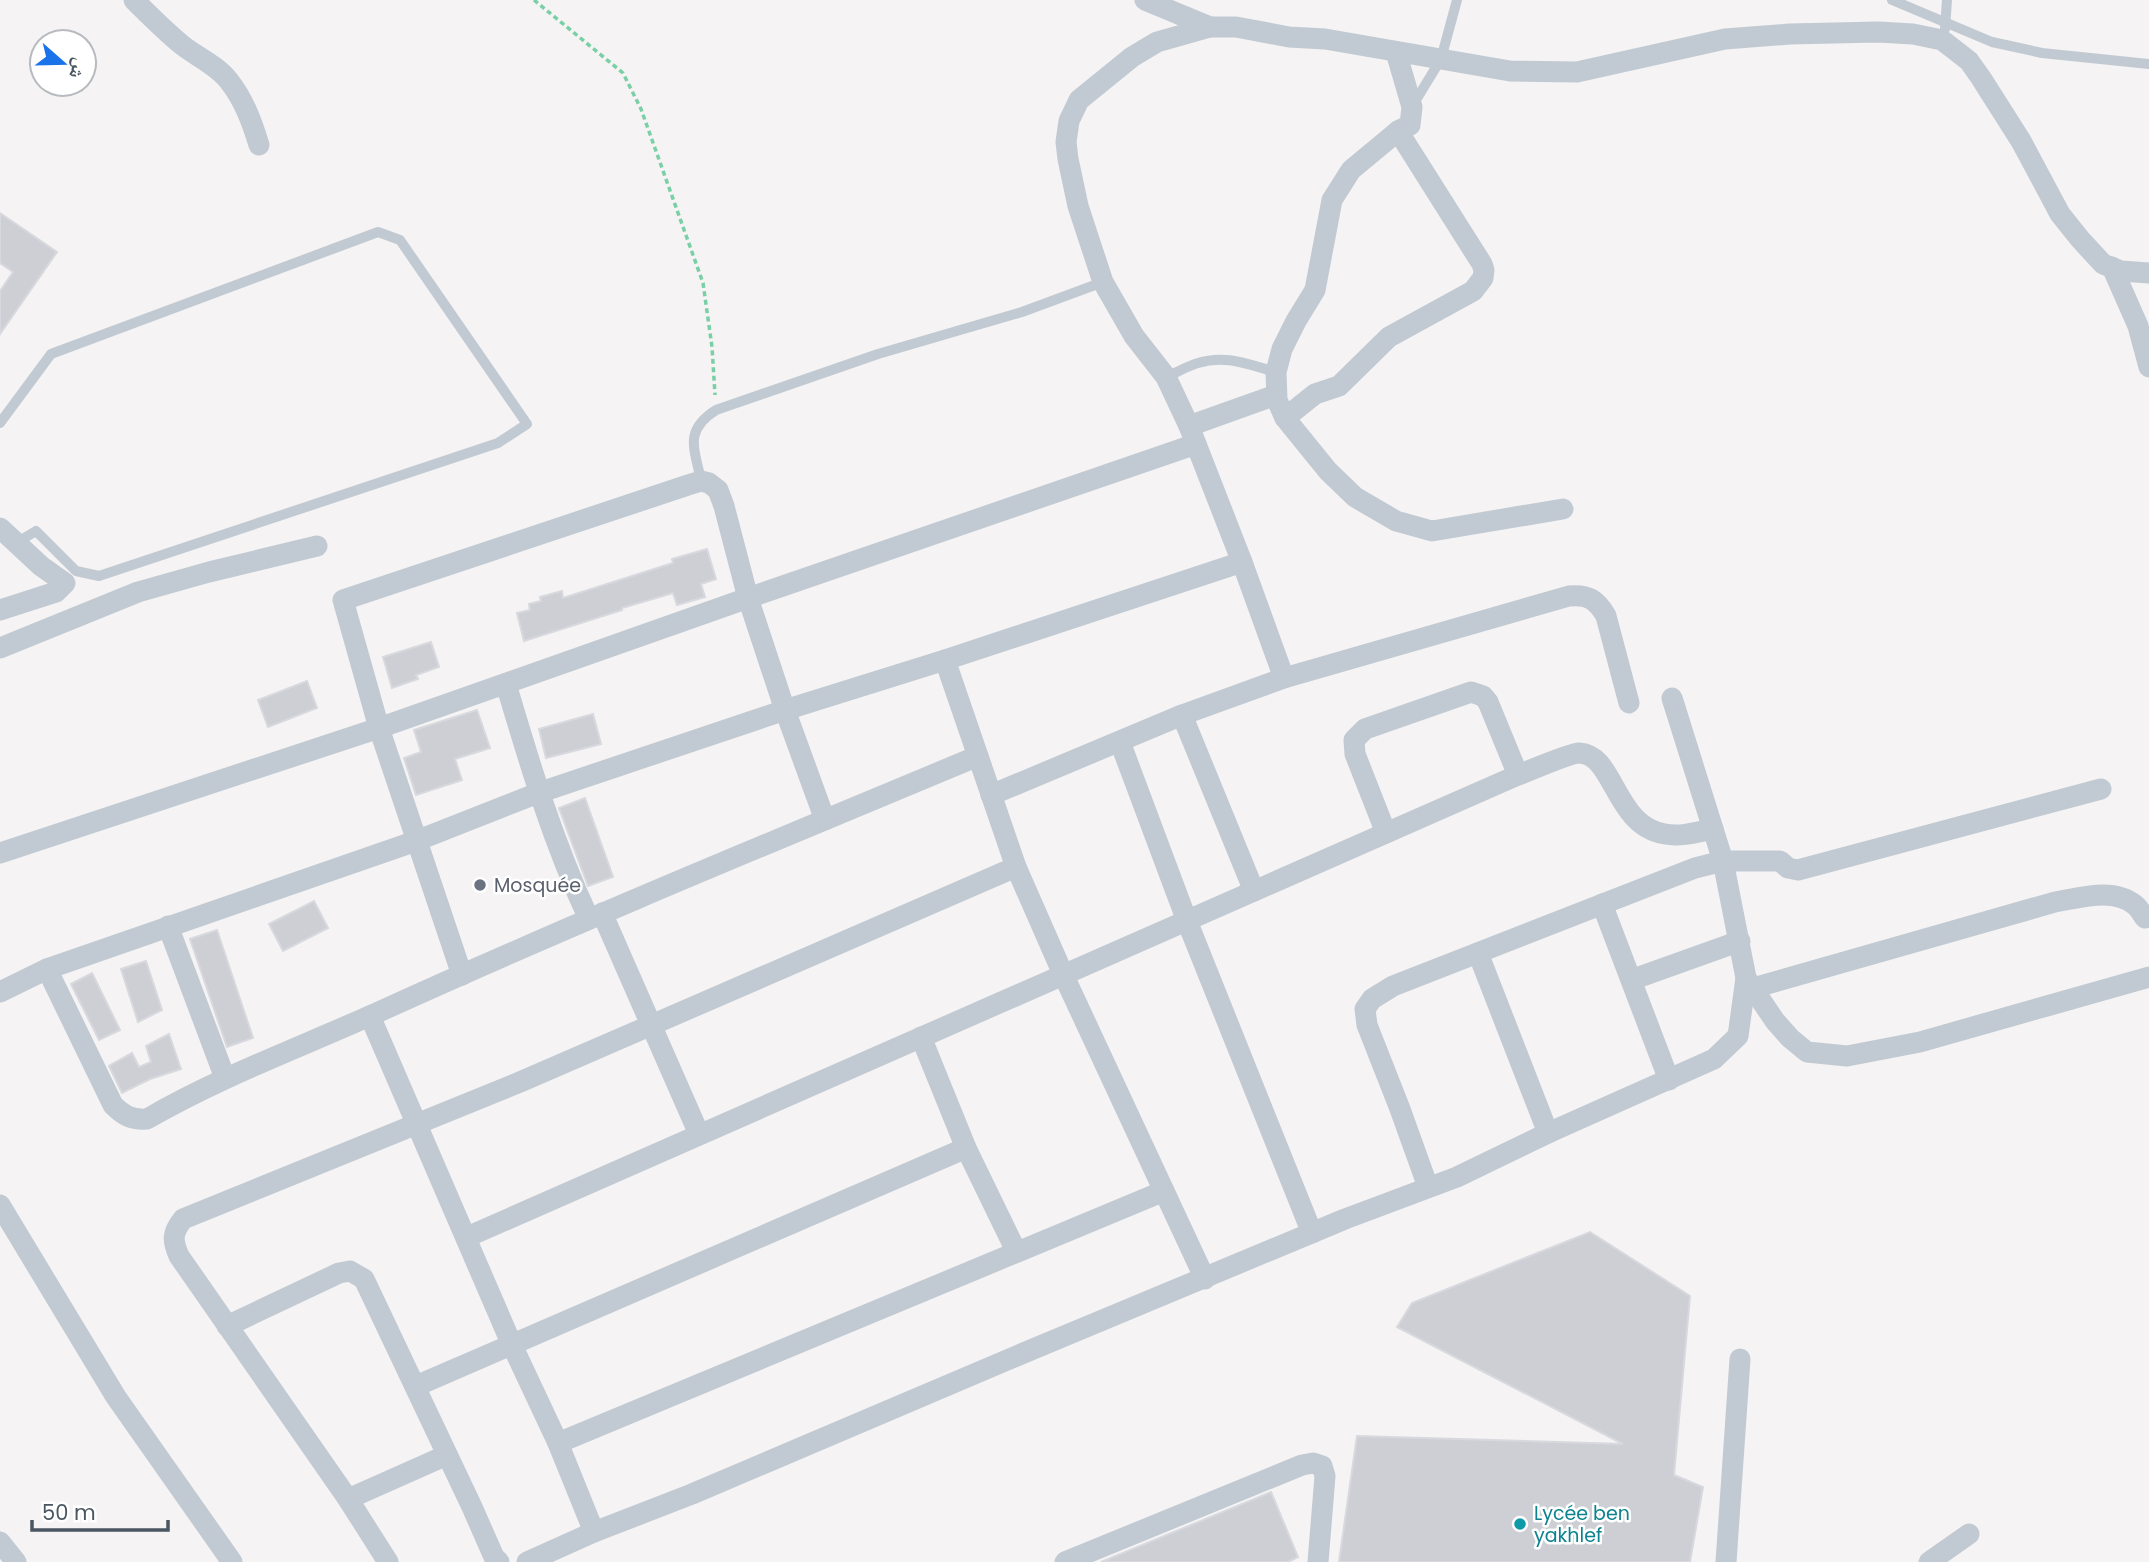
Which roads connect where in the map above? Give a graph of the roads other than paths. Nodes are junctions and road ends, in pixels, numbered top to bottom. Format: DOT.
graph roads {
  1 [pos="134,0"];
  2 [pos="1144,0"];
  3 [pos="1457,0"];
  4 [pos="1892,0"];
  5 [pos="1947,0"];
  6 [pos="1210,27"];
  7 [pos="1944,31"];
  8 [pos="1396,52"];
  9 [pos="1441,59"];
  10 [pos="2149,64"];
  11 [pos="1412,107"];
  12 [pos="1398,131"];
  13 [pos="259,145"];
  14 [pos="2112,267"];
  15 [pos="2149,274"];
  16 [pos="1103,282"];
  17 [pos="2149,367"];
  18 [pos="1276,372"];
  19 [pos="1166,377"];
  20 [pos="1276,395"];
  21 [pos="1284,418"];
  22 [pos="0,423"];
  23 [pos="1193,435"];
  24 [pos="701,481"];
  25 [pos="1563,509"];
  26 [pos="0,528"];
  27 [pos="16,542"];
  28 [pos="317,546"];
  29 [pos="1242,562"];
  30 [pos="748,598"];
  31 [pos="0,610"];
  32 [pos="0,648"];
  33 [pos="945,660"];
  34 [pos="1284,678"];
  35 [pos="506,684"];
  36 [pos="1672,698"];
  37 [pos="1629,703"];
  38 [pos="785,710"];
  39 [pos="1182,715"];
  40 [pos="379,728"];
  41 [pos="1120,742"];
  42 [pos="978,756"];
  43 [pos="1518,775"];
  44 [pos="2101,789"];
  45 [pos="538,793"];
  46 [pos="991,795"];
  47 [pos="825,820"];
  48 [pos="1713,829"];
  49 [pos="1386,833"];
  50 [pos="416,841"];
  51 [pos="0,853"];
  52 [pos="1723,861"];
  53 [pos="1016,867"];
  54 [pos="1254,891"];
  55 [pos="1602,904"];
  56 [pos="596,916"];
  57 [pos="1187,920"];
  58 [pos="2148,921"];
  59 [pos="168,926"];
  60 [pos="1740,941"];
  61 [pos="1478,953"];
  62 [pos="47,969"];
  63 [pos="1063,974"];
  64 [pos="462,975"];
  65 [pos="2149,977"];
  66 [pos="1631,980"];
  67 [pos="1749,983"];
  68 [pos="0,992"];
  69 [pos="370,1016"];
  70 [pos="652,1025"];
  71 [pos="921,1037"];
  72 [pos="225,1078"];
  73 [pos="1669,1080"];
  74 [pos="417,1124"];
  75 [pos="1548,1133"];
  76 [pos="699,1134"];
  77 [pos="966,1148"];
  78 [pos="1428,1187"];
  79 [pos="1164,1191"];
  80 [pos="1,1212"];
  81 [pos="1312,1233"];
  82 [pos="467,1237"];
  83 [pos="1016,1251"];
  84 [pos="1205,1279"];
  85 [pos="228,1326"];
  86 [pos="512,1345"];
  87 [pos="1740,1359"];
  88 [pos="416,1386"];
  89 [pos="558,1443"];
  90 [pos="447,1455"];
  91 [pos="348,1499"];
  92 [pos="594,1532"];
  93 [pos="1969,1534"];
  94 [pos="0,1542"];
  95 [pos="16,1562"];
  96 [pos="232,1562"];
  97 [pos="388,1562"];
  98 [pos="499,1562"];
  99 [pos="527,1562"];
  100 [pos="1065,1562"];
  101 [pos="1318,1562"];
  102 [pos="1726,1562"];
  103 [pos="1929,1562"];
  1 -- 13 [label="street"];
  2 -- 6 [label="street"];
  3 -- 9 [label="lane"];
  4 -- 7 [label="lane"];
  5 -- 7 [label="lane"];
  6 -- 8 [label="street"];
  6 -- 16 [label="street"];
  7 -- 9 [label="street"];
  7 -- 10 [label="lane"];
  7 -- 14 [label="street"];
  8 -- 9 [label="street"];
  8 -- 11 [label="street"];
  9 -- 11 [label="lane"];
  11 -- 12 [label="street"];
  12 -- 18 [label="street"];
  12 -- 21 [label="street"];
  14 -- 15 [label="street"];
  14 -- 17 [label="street"];
  16 -- 19 [label="street"];
  16 -- 24 [label="lane"];
  18 -- 19 [label="lane"];
  18 -- 20 [label="street"];
  19 -- 23 [label="street"];
  20 -- 21 [label="street"];
  20 -- 23 [label="street"];
  21 -- 25 [label="street"];
  22 -- 27 [label="lane"];
  23 -- 29 [label="street"];
  23 -- 30 [label="street"];
  24 -- 30 [label="street"];
  24 -- 40 [label="street"];
  26 -- 27 [label="street"];
  27 -- 31 [label="street"];
  28 -- 32 [label="street"];
  29 -- 33 [label="street"];
  29 -- 34 [label="street"];
  30 -- 35 [label="street"];
  30 -- 38 [label="street"];
  33 -- 38 [label="street"];
  33 -- 42 [label="street"];
  34 -- 37 [label="street"];
  34 -- 39 [label="street"];
  35 -- 40 [label="street"];
  35 -- 45 [label="street"];
  36 -- 48 [label="street"];
  38 -- 45 [label="street"];
  38 -- 47 [label="street"];
  39 -- 41 [label="street"];
  39 -- 54 [label="street"];
  40 -- 50 [label="street"];
  40 -- 51 [label="street"];
  41 -- 46 [label="street"];
  41 -- 57 [label="street"];
  42 -- 46 [label="street"];
  42 -- 47 [label="street"];
  43 -- 48 [label="street"];
  43 -- 49 [label="street"];
  43 -- 49 [label="street"];
  44 -- 52 [label="street"];
  45 -- 50 [label="street"];
  45 -- 56 [label="street"];
  46 -- 53 [label="street"];
  47 -- 56 [label="street"];
  48 -- 52 [label="street"];
  49 -- 54 [label="street"];
  50 -- 59 [label="street"];
  50 -- 64 [label="street"];
  52 -- 55 [label="street"];
  52 -- 60 [label="street"];
  53 -- 63 [label="street"];
  53 -- 70 [label="street"];
  54 -- 57 [label="street"];
  55 -- 61 [label="street"];
  55 -- 66 [label="street"];
  56 -- 64 [label="street"];
  56 -- 70 [label="street"];
  57 -- 63 [label="street"];
  57 -- 81 [label="street"];
  58 -- 67 [label="street"];
  59 -- 62 [label="street"];
  59 -- 72 [label="street"];
  60 -- 66 [label="street"];
  60 -- 67 [label="street"];
  61 -- 75 [label="street"];
  61 -- 78 [label="street"];
  62 -- 68 [label="street"];
  62 -- 72 [label="street"];
  63 -- 71 [label="street"];
  63 -- 79 [label="street"];
  64 -- 69 [label="street"];
  65 -- 67 [label="street"];
  66 -- 73 [label="street"];
  67 -- 73 [label="street"];
  69 -- 72 [label="street"];
  69 -- 74 [label="street"];
  70 -- 74 [label="street"];
  70 -- 76 [label="street"];
  71 -- 76 [label="street"];
  71 -- 77 [label="street"];
  73 -- 75 [label="street"];
  74 -- 82 [label="street"];
  74 -- 85 [label="street"];
  75 -- 78 [label="street"];
  76 -- 82 [label="street"];
  77 -- 83 [label="street"];
  77 -- 86 [label="street"];
  78 -- 81 [label="street"];
  79 -- 83 [label="street"];
  79 -- 84 [label="street"];
  80 -- 96 [label="street"];
  81 -- 84 [label="street"];
  82 -- 86 [label="street"];
  83 -- 89 [label="street"];
  84 -- 92 [label="street"];
  85 -- 88 [label="street"];
  85 -- 91 [label="street"];
  86 -- 88 [label="street"];
  86 -- 89 [label="street"];
  87 -- 102 [label="street"];
  88 -- 90 [label="street"];
  89 -- 92 [label="street"];
  90 -- 91 [label="street"];
  90 -- 98 [label="street"];
  91 -- 97 [label="street"];
  92 -- 99 [label="street"];
  93 -- 103 [label="street"];
  94 -- 95 [label="street"];
  100 -- 101 [label="street"];
}
